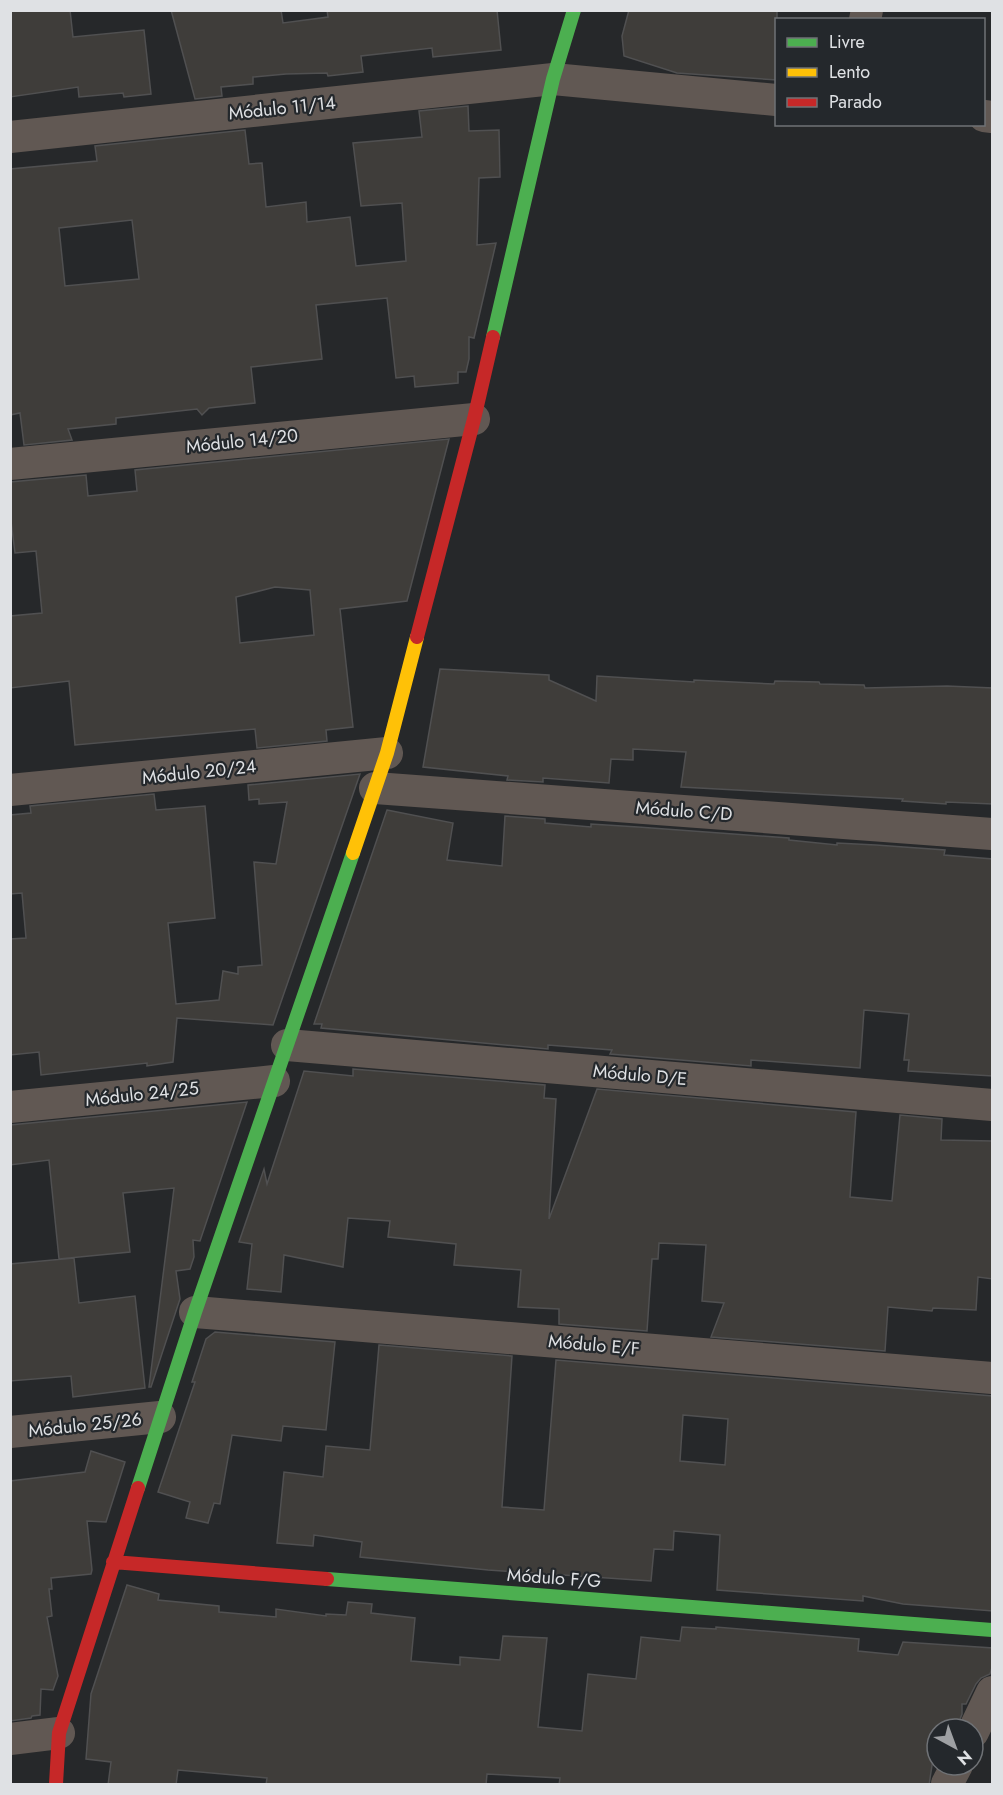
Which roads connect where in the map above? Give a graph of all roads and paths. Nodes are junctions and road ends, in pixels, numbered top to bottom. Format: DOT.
graph roads {
  1 [pos="574,10"];
  2 [pos="553,80"];
  3 [pos="775,100"];
  4 [pos="10,137"];
  5 [pos="474,419"];
  6 [pos="10,464"];
  7 [pos="387,753"];
  8 [pos="375,788"];
  9 [pos="10,790"];
  10 [pos="993,834"];
  11 [pos="287,1045"];
  12 [pos="274,1080"];
  13 [pos="993,1105"];
  14 [pos="10,1107"];
  15 [pos="195,1312"];
  16 [pos="993,1378"];
  17 [pos="160,1417"];
  18 [pos="10,1432"];
  19 [pos="113,1562"];
  20 [pos="993,1630"];
  21 [pos="993,1692"];
  22 [pos="980,1717"];
  23 [pos="59,1733"];
  24 [pos="10,1739"];
  25 [pos="56,1785"];
  1 -- 2 [label="street"];
  2 -- 3 [label="street, Módulo 11/14"];
  2 -- 4 [label="street, Módulo 11/14"];
  2 -- 5 [label="street"];
  5 -- 6 [label="street, Módulo 14/20"];
  5 -- 7 [label="street"];
  7 -- 8 [label="street"];
  7 -- 9 [label="street, Módulo 20/24"];
  8 -- 10 [label="street, Módulo C/D"];
  8 -- 11 [label="street"];
  11 -- 12 [label="street"];
  11 -- 13 [label="street, Módulo D/E"];
  12 -- 14 [label="street, Módulo 24/25"];
  12 -- 15 [label="street"];
  15 -- 16 [label="street, Módulo E/F"];
  15 -- 17 [label="street"];
  17 -- 18 [label="street, Módulo 25/26"];
  17 -- 19 [label="street"];
  19 -- 20 [label="street, Módulo F/G"];
  19 -- 23 [label="street"];
  21 -- 22 [label="street"];
  23 -- 24 [label="street"];
  23 -- 25 [label="street"];
}
